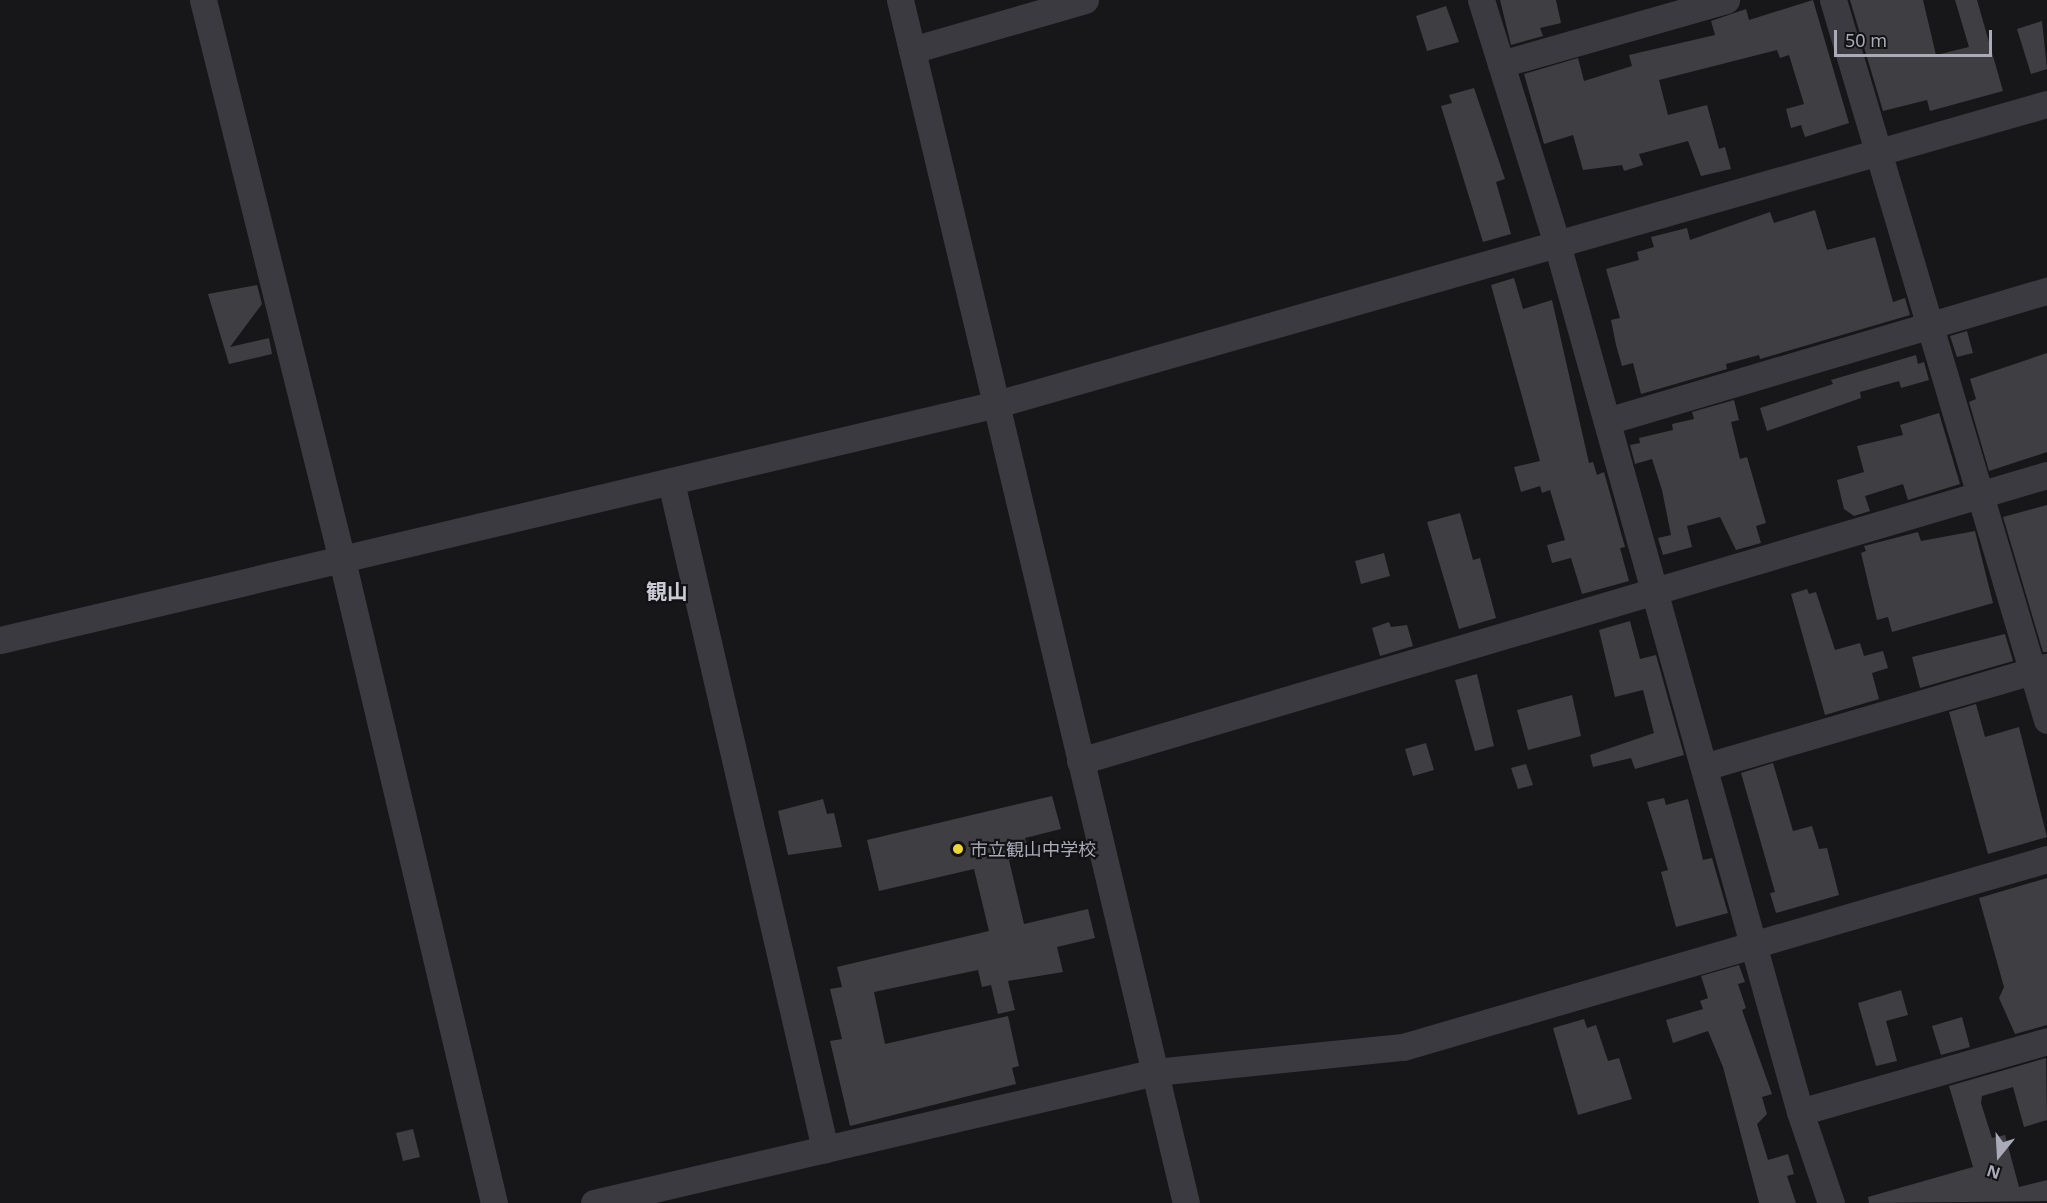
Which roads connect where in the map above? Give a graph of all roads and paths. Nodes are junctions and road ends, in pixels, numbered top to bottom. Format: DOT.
graph roads {
  1 [pos="203,0"];
  2 [pos="900,0"];
  3 [pos="1085,0"];
  4 [pos="1481,0"];
  5 [pos="1726,0"];
  6 [pos="1833,0"];
  7 [pos="912,50"];
  8 [pos="1501,64"];
  9 [pos="2047,105"];
  10 [pos="1881,154"];
  11 [pos="1557,244"];
  12 [pos="2047,291"];
  13 [pos="1931,323"];
  14 [pos="997,404"];
  15 [pos="1607,421"];
  16 [pos="2047,475"];
  17 [pos="671,482"];
  18 [pos="1977,495"];
  19 [pos="342,560"];
  20 [pos="1653,588"];
  21 [pos="0,640"];
  22 [pos="2040,669"];
  23 [pos="2047,720"];
  24 [pos="1080,760"];
  25 [pos="1704,767"];
  26 [pos="2047,859"];
  27 [pos="1753,945"];
  28 [pos="2047,1041"];
  29 [pos="1155,1072"];
  30 [pos="1800,1112"];
  31 [pos="825,1149"];
  32 [pos="494,1203"];
  33 [pos="594,1203"];
  34 [pos="1186,1203"];
  35 [pos="1831,1203"];
  1 -- 19 [label="street"];
  2 -- 7 [label="street"];
  3 -- 7 [label="street"];
  4 -- 8 [label="street"];
  5 -- 8 [label="street"];
  6 -- 10 [label="street"];
  7 -- 14 [label="street"];
  8 -- 11 [label="street"];
  9 -- 10 [label="street"];
  10 -- 11 [label="street"];
  10 -- 13 [label="street"];
  11 -- 14 [label="street"];
  11 -- 15 [label="street"];
  12 -- 13 [label="street"];
  13 -- 15 [label="street"];
  13 -- 18 [label="street"];
  14 -- 17 [label="street"];
  14 -- 24 [label="street"];
  15 -- 20 [label="street"];
  16 -- 18 [label="street"];
  17 -- 19 [label="street"];
  17 -- 31 [label="street"];
  18 -- 20 [label="street"];
  18 -- 22 [label="street"];
  19 -- 21 [label="street"];
  19 -- 32 [label="street"];
  20 -- 24 [label="street"];
  20 -- 25 [label="street"];
  22 -- 23 [label="street"];
  22 -- 25 [label="street"];
  24 -- 29 [label="street"];
  25 -- 27 [label="street"];
  26 -- 27 [label="street"];
  27 -- 29 [label="street"];
  27 -- 30 [label="street"];
  28 -- 30 [label="street"];
  29 -- 31 [label="street"];
  29 -- 34 [label="street"];
  30 -- 35 [label="street"];
  31 -- 33 [label="street"];
}
